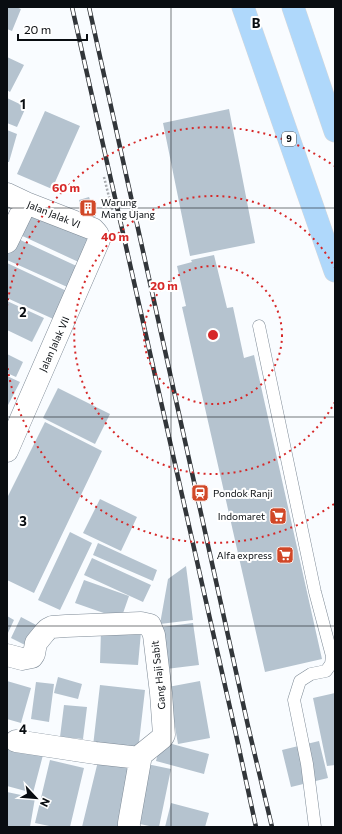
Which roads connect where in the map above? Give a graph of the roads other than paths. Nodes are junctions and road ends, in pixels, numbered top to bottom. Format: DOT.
graph roads {
  1 [pos="244,7"];
  2 [pos="293,7"];
  3 [pos="335,131"];
  4 [pos="7,194"];
  5 [pos="26,203"];
  6 [pos="99,237"];
  7 [pos="7,242"];
  8 [pos="335,270"];
  9 [pos="259,326"];
  10 [pos="7,451"];
  11 [pos="7,655"];
  12 [pos="16,741"];
  13 [pos="140,758"];
  14 [pos="129,827"];
  15 [pos="316,827"];
  1 -- 8 [label="highway, 9"];
  2 -- 3 [label="highway"];
  4 -- 5 [label="street, Jalan Jalak VI"];
  5 -- 6 [label="street, Jalan Jalak VI"];
  5 -- 7 [label="street"];
  6 -- 10 [label="street, Jalan Jalak VII"];
  9 -- 15 [label="lane"];
  11 -- 13 [label="street, Gang Haji Sabit"];
  12 -- 13 [label="street"];
  13 -- 14 [label="street"];
}
